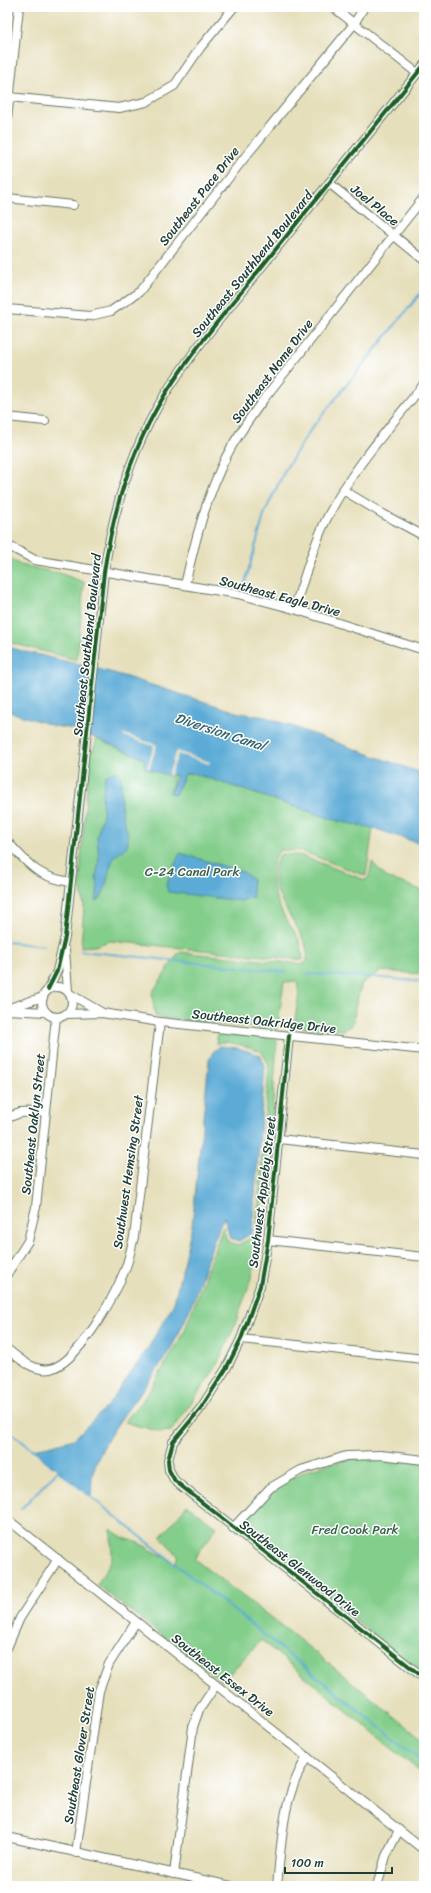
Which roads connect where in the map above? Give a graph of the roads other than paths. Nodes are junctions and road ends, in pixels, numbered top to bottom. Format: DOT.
graph roads {
  1 [pos="19,7"];
  2 [pos="234,7"];
  3 [pos="333,7"];
  4 [pos="364,7"];
  5 [pos="354,24"];
  6 [pos="424,65"];
  7 [pos="417,73"];
  8 [pos="9,97"];
  9 [pos="7,120"];
  10 [pos="329,184"];
  11 [pos="424,197"];
  12 [pos="7,198"];
  13 [pos="73,206"];
  14 [pos="393,236"];
  15 [pos="424,260"];
  16 [pos="7,309"];
  17 [pos="424,384"];
  18 [pos="7,417"];
  19 [pos="45,421"];
  20 [pos="343,490"];
  21 [pos="424,536"];
  22 [pos="7,545"];
  23 [pos="104,572"];
  24 [pos="185,585"];
  25 [pos="294,609"];
  26 [pos="424,650"];
  27 [pos="7,841"];
  28 [pos="71,882"];
  29 [pos="65,941"];
  30 [pos="48,989"];
  31 [pos="69,993"];
  32 [pos="42,997"];
  33 [pos="7,1009"];
  34 [pos="46,1012"];
  35 [pos="102,1013"];
  36 [pos="66,1014"];
  37 [pos="56,1017"];
  38 [pos="160,1022"];
  39 [pos="289,1036"];
  40 [pos="424,1050"];
  41 [pos="45,1112"];
  42 [pos="7,1118"];
  43 [pos="279,1139"];
  44 [pos="424,1155"];
  45 [pos="268,1240"];
  46 [pos="424,1257"];
  47 [pos="7,1274"];
  48 [pos="241,1339"];
  49 [pos="7,1349"];
  50 [pos="424,1358"];
  51 [pos="424,1460"];
  52 [pos="169,1470"];
  53 [pos="7,1519"];
  54 [pos="233,1528"];
  55 [pos="58,1559"];
  56 [pos="136,1622"];
  57 [pos="7,1648"];
  58 [pos="424,1678"];
  59 [pos="216,1685"];
  60 [pos="307,1757"];
  61 [pos="399,1830"];
  62 [pos="7,1837"];
  63 [pos="424,1850"];
  64 [pos="76,1852"];
  65 [pos="174,1874"];
  66 [pos="231,1886"];
  67 [pos="277,1886"];
  68 [pos="378,1886"];
  1 -- 8 [label="street"];
  2 -- 8 [label="street"];
  3 -- 5 [label="street"];
  4 -- 5 [label="street, Southeast Pace Drive"];
  5 -- 7 [label="street"];
  5 -- 16 [label="street, Southeast Pace Drive"];
  6 -- 7 [label="street, Southeast Southbend Boulevard"];
  7 -- 10 [label="street, Southeast Southbend Boulevard"];
  8 -- 9 [label="street"];
  10 -- 14 [label="street, Joel Place"];
  10 -- 23 [label="street, Southeast Southbend Boulevard"];
  11 -- 14 [label="street, Southeast Nome Drive"];
  12 -- 13 [label="street"];
  14 -- 15 [label="street, Joel Place"];
  14 -- 24 [label="street, Southeast Nome Drive"];
  17 -- 20 [label="street"];
  18 -- 19 [label="street"];
  20 -- 21 [label="street"];
  20 -- 25 [label="street"];
  22 -- 23 [label="street, Southeast Eagle Drive"];
  23 -- 24 [label="street, Southeast Eagle Drive"];
  23 -- 28 [label="street, Southeast Southbend Boulevard"];
  24 -- 25 [label="street, Southeast Eagle Drive"];
  25 -- 26 [label="street, Southeast Eagle Drive"];
  27 -- 28 [label="street"];
  28 -- 29 [label="street, Southeast Southbend Boulevard"];
  29 -- 30 [label="street, Southeast Southbend Boulevard"];
  29 -- 31 [label="street, Southeast Southbend Boulevard"];
  30 -- 31 [label="street"];
  30 -- 32 [label="street"];
  31 -- 35 [label="street, Southeast Oakridge Drive"];
  31 -- 36 [label="street"];
  32 -- 33 [label="street"];
  32 -- 34 [label="street"];
  33 -- 34 [label="street"];
  34 -- 37 [label="street"];
  35 -- 36 [label="street, Southeast Oakridge Drive"];
  35 -- 38 [label="street, Southeast Oakridge Drive"];
  36 -- 37 [label="street"];
  37 -- 41 [label="street, Southeast Oaklyn Street"];
  38 -- 39 [label="street, Southeast Oakridge Drive"];
  38 -- 49 [label="street, Southwest Hemsing Street"];
  39 -- 40 [label="street, Southeast Oakridge Drive"];
  39 -- 43 [label="street, Southwest Appleby Street"];
  41 -- 42 [label="street"];
  41 -- 47 [label="street, Southeast Oaklyn Street"];
  43 -- 44 [label="street"];
  43 -- 45 [label="street, Southwest Appleby Street"];
  45 -- 46 [label="street"];
  45 -- 48 [label="street, Southwest Appleby Street"];
  48 -- 50 [label="street"];
  48 -- 52 [label="street, Southwest Appleby Street"];
  51 -- 54 [label="street"];
  52 -- 54 [label="street, Southeast Glenwood Drive"];
  53 -- 55 [label="street, Southeast Essex Drive"];
  54 -- 58 [label="street, Southeast Glenwood Drive"];
  55 -- 56 [label="street, Southeast Essex Drive"];
  55 -- 57 [label="street"];
  56 -- 59 [label="street, Southeast Essex Drive"];
  56 -- 64 [label="street, Southeast Glover Street"];
  59 -- 60 [label="street, Southeast Essex Drive"];
  59 -- 65 [label="street"];
  60 -- 61 [label="street, Southeast Essex Drive"];
  60 -- 67 [label="street"];
  61 -- 63 [label="street, Southeast Essex Drive"];
  61 -- 68 [label="street"];
  62 -- 64 [label="street"];
  64 -- 65 [label="street"];
  65 -- 66 [label="street"];
}
